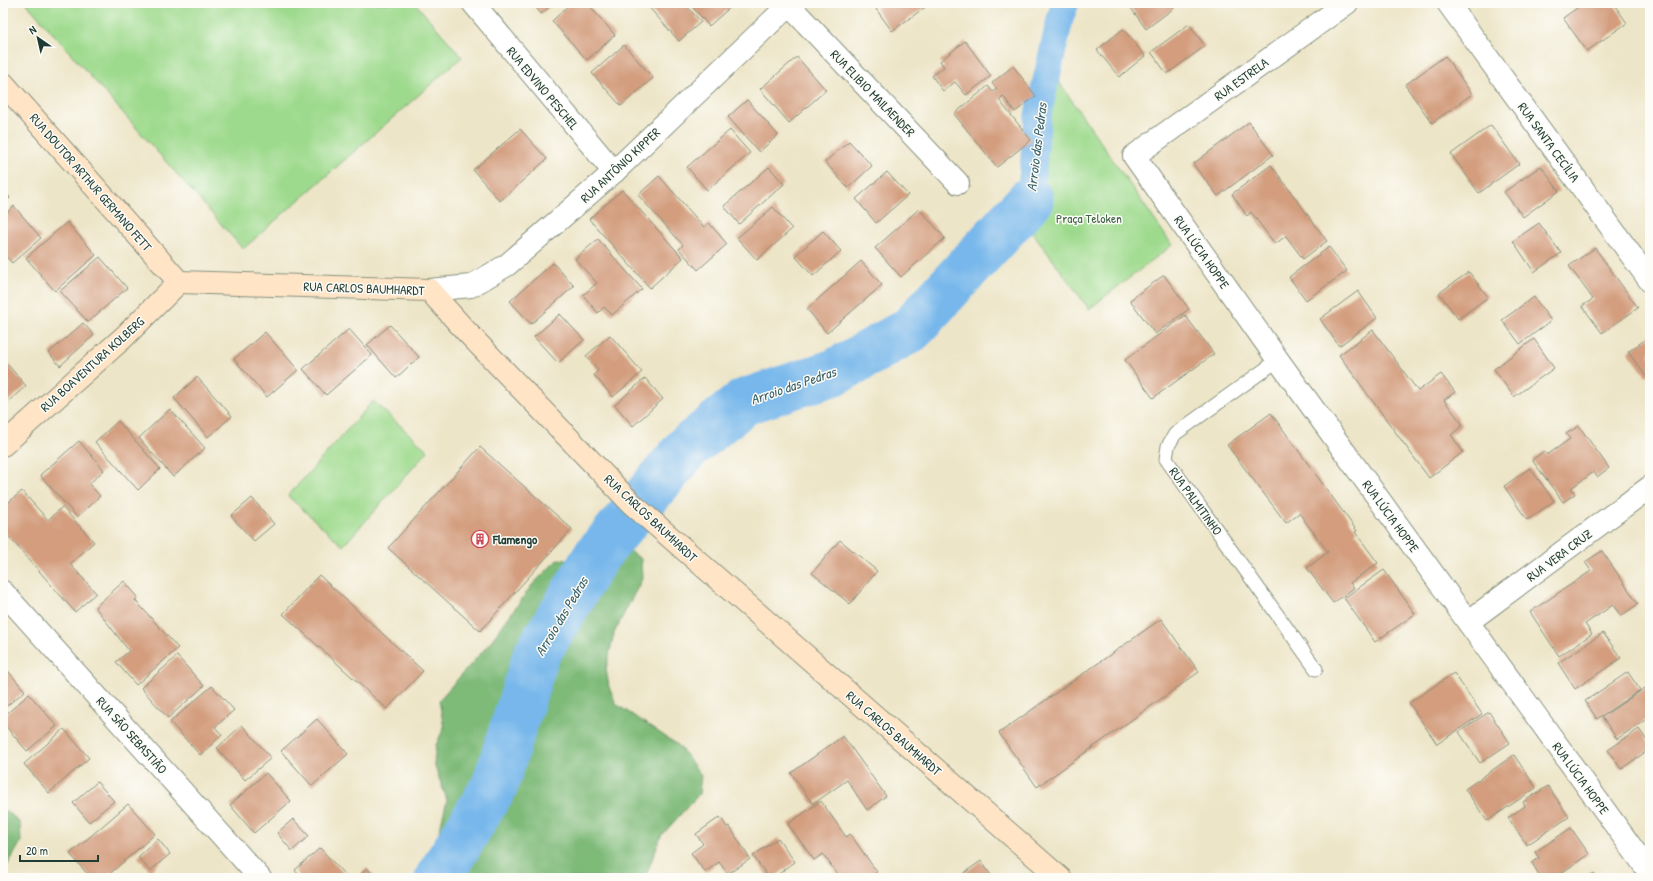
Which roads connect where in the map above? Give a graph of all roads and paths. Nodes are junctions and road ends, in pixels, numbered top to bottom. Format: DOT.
graph roads {
  1 [pos="473,3"];
  2 [pos="1347,3"];
  3 [pos="1448,3"];
  4 [pos="789,4"];
  5 [pos="3,83"];
  6 [pos="1134,156"];
  7 [pos="614,172"];
  8 [pos="958,183"];
  9 [pos="1650,281"];
  10 [pos="179,282"];
  11 [pos="429,290"];
  12 [pos="1278,360"];
  13 [pos="3,445"];
  14 [pos="1650,487"];
  15 [pos="3,592"];
  16 [pos="1468,622"];
  17 [pos="1316,669"];
  18 [pos="1650,873"];
  19 [pos="260,878"];
  20 [pos="1060,878"];
  1 -- 7 [label="street, RUA EDVINO PESCHEL"];
  2 -- 6 [label="street, RUA ESTRELA"];
  3 -- 9 [label="street, RUA SANTA CECÍLIA"];
  4 -- 7 [label="street, RUA ANTÔNIO KIPPER"];
  4 -- 8 [label="street, RUA ELIBIO MAILAENDER"];
  5 -- 10 [label="main road, RUA DOUTOR ARTHUR GERMANO FETT"];
  6 -- 12 [label="street, RUA LÚCIA HOPPE"];
  7 -- 11 [label="street, RUA ANTÔNIO KIPPER"];
  10 -- 11 [label="main road, RUA CARLOS BAUMHARDT"];
  10 -- 13 [label="main road, RUA BOAVENTURA KOLBERG"];
  11 -- 20 [label="main road, RUA CARLOS BAUMHARDT"];
  12 -- 16 [label="street, RUA LÚCIA HOPPE"];
  12 -- 17 [label="lane, RUA PALMITINHO"];
  14 -- 16 [label="street, RUA VERA CRUZ"];
  15 -- 19 [label="street, RUA SÃO SEBASTIÃO"];
  16 -- 18 [label="street, RUA LÚCIA HOPPE"];
}
